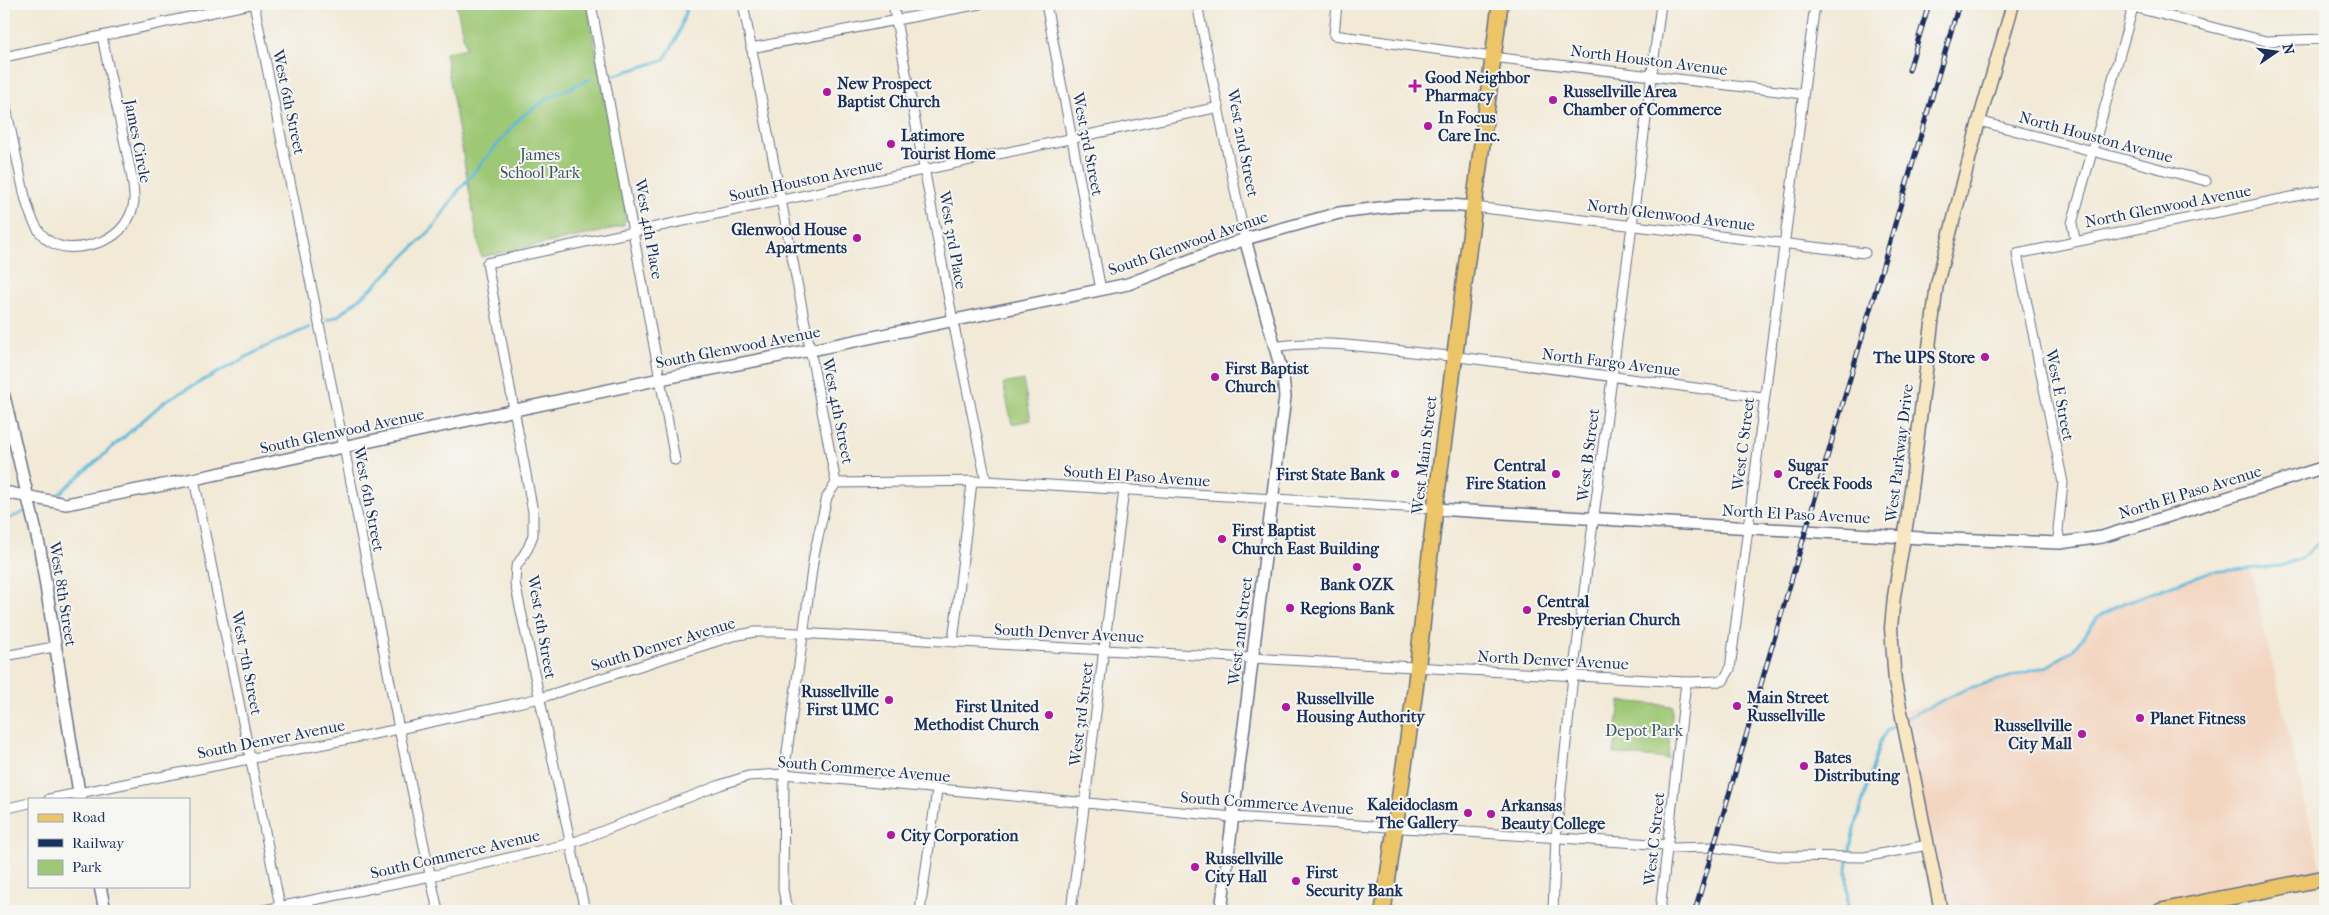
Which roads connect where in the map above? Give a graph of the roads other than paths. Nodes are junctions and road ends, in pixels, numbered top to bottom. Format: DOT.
graph roads {
  1 [pos="252,4"];
  2 [pos="592,4"];
  3 [pos="743,4"];
  4 [pos="893,4"];
  5 [pos="980,4"];
  6 [pos="1046,4"];
  7 [pos="1197,4"];
  8 [pos="1337,4"];
  9 [pos="1500,4"];
  10 [pos="1661,4"];
  11 [pos="1815,4"];
  12 [pos="2014,4"];
  13 [pos="2121,4"];
  14 [pos="2134,5"];
  15 [pos="896,20"];
  16 [pos="102,36"];
  17 [pos="2325,39"];
  18 [pos="751,48"];
  19 [pos="4,57"];
  20 [pos="1492,57"];
  21 [pos="1652,76"];
  22 [pos="1803,94"];
  23 [pos="4,98"];
  24 [pos="1219,107"];
  25 [pos="1979,121"];
  26 [pos="1072,139"];
  27 [pos="2092,152"];
  28 [pos="925,170"];
  29 [pos="2206,180"];
  30 [pos="2325,190"];
  31 [pos="782,201"];
  32 [pos="1474,207"];
  33 [pos="1631,226"];
  34 [pos="634,232"];
  35 [pos="1245,239"];
  36 [pos="2075,240"];
  37 [pos="1784,244"];
  38 [pos="1865,253"];
  39 [pos="2017,254"];
  40 [pos="487,262"];
  41 [pos="1101,290"];
  42 [pos="953,321"];
  43 [pos="1274,347"];
  44 [pos="811,350"];
  45 [pos="1454,357"];
  46 [pos="1614,377"];
  47 [pos="660,379"];
  48 [pos="4,396"];
  49 [pos="1763,397"];
  50 [pos="514,411"];
  51 [pos="344,447"];
  52 [pos="676,460"];
  53 [pos="2325,467"];
  54 [pos="194,479"];
  55 [pos="986,481"];
  56 [pos="972,482"];
  57 [pos="836,483"];
  58 [pos="1124,490"];
  59 [pos="4,492"];
  60 [pos="27,498"];
  61 [pos="1271,500"];
  62 [pos="1435,510"];
  63 [pos="1595,518"];
  64 [pos="1748,528"];
  65 [pos="1904,536"];
  66 [pos="2060,543"];
  67 [pos="804,634"];
  68 [pos="953,642"];
  69 [pos="54,647"];
  70 [pos="1104,650"];
  71 [pos="4,656"];
  72 [pos="1254,657"];
  73 [pos="1418,666"];
  74 [pos="1573,676"];
  75 [pos="1686,682"];
  76 [pos="540,698"];
  77 [pos="399,730"];
  78 [pos="250,757"];
  79 [pos="784,774"];
  80 [pos="937,790"];
  81 [pos="79,796"];
  82 [pos="59,798"];
  83 [pos="1085,802"];
  84 [pos="28,803"];
  85 [pos="4,809"];
  86 [pos="1234,817"];
  87 [pos="1394,826"];
  88 [pos="1556,837"];
  89 [pos="572,844"];
  90 [pos="1668,845"];
  91 [pos="1928,845"];
  92 [pos="431,876"];
  93 [pos="2324,882"];
  94 [pos="100,888"];
  95 [pos="281,909"];
  96 [pos="105,911"];
  97 [pos="259,911"];
  98 [pos="438,911"];
  99 [pos="585,911"];
  100 [pos="792,911"];
  101 [pos="920,911"];
  102 [pos="1071,911"];
  103 [pos="1221,911"];
  104 [pos="1383,911"];
  105 [pos="1553,911"];
  106 [pos="1660,911"];
  107 [pos="1941,911"];
  108 [pos="2161,911"];
  1 -- 16 [label="street"];
  1 -- 51 [label="street, West 6th Street"];
  2 -- 34 [label="street, West 4th Place"];
  3 -- 18 [label="street, West 4th Street"];
  4 -- 15 [label="street, West 3rd Place"];
  5 -- 15 [label="street"];
  6 -- 26 [label="street, West 3rd Street"];
  7 -- 24 [label="street, West 2nd Street"];
  8 -- 20 [label="street"];
  9 -- 20 [label="main road, West Main Street"];
  10 -- 21 [label="street, West B Street"];
  11 -- 22 [label="street, West C Street"];
  12 -- 25 [label="main road, West Parkway Drive"];
  13 -- 14 [label="street"];
  14 -- 17 [label="street"];
  14 -- 27 [label="street"];
  15 -- 18 [label="street"];
  15 -- 28 [label="street, West 3rd Place"];
  16 -- 19 [label="street"];
  16 -- 23 [label="street, James Circle"];
  18 -- 31 [label="street, West 4th Street"];
  20 -- 21 [label="street, North Houston Avenue"];
  20 -- 32 [label="main road, West Main Street"];
  21 -- 22 [label="street, North Houston Avenue"];
  21 -- 33 [label="street, West B Street"];
  22 -- 37 [label="street, West C Street"];
  24 -- 26 [label="street, South Houston Avenue"];
  24 -- 35 [label="street, West 2nd Street"];
  25 -- 27 [label="street, North Houston Avenue"];
  25 -- 65 [label="main road, West Parkway Drive"];
  26 -- 28 [label="street, South Houston Avenue"];
  26 -- 41 [label="street, West 3rd Street"];
  27 -- 29 [label="street, North Houston Avenue"];
  27 -- 36 [label="street"];
  28 -- 31 [label="street, South Houston Avenue"];
  28 -- 42 [label="street, West 3rd Place"];
  30 -- 36 [label="street, North Glenwood Avenue"];
  31 -- 34 [label="street, South Houston Avenue"];
  31 -- 44 [label="street, West 4th Street"];
  32 -- 33 [label="street, North Glenwood Avenue"];
  32 -- 35 [label="street, South Glenwood Avenue"];
  32 -- 45 [label="main road, West Main Street"];
  33 -- 37 [label="street, North Glenwood Avenue"];
  33 -- 46 [label="street, West B Street"];
  34 -- 40 [label="street, South Houston Avenue"];
  34 -- 47 [label="street, West 4th Place"];
  35 -- 41 [label="street, South Glenwood Avenue"];
  35 -- 43 [label="street, West 2nd Street"];
  36 -- 39 [label="street, North Glenwood Avenue"];
  37 -- 38 [label="street, North Glenwood Avenue"];
  37 -- 49 [label="street, West C Street"];
  39 -- 66 [label="street, West E Street"];
  40 -- 50 [label="street, West 5th Street"];
  41 -- 42 [label="street, South Glenwood Avenue"];
  42 -- 44 [label="street, South Glenwood Avenue"];
  42 -- 55 [label="street, West 3rd Place"];
  43 -- 45 [label="street, North Fargo Avenue"];
  43 -- 61 [label="street, West 2nd Street"];
  44 -- 47 [label="street, South Glenwood Avenue"];
  44 -- 57 [label="street, West 4th Street"];
  45 -- 46 [label="street, North Fargo Avenue"];
  45 -- 62 [label="main road, West Main Street"];
  46 -- 49 [label="street, North Fargo Avenue"];
  46 -- 63 [label="street, West B Street"];
  47 -- 50 [label="street, South Glenwood Avenue"];
  47 -- 52 [label="street, West 4th Place"];
  48 -- 60 [label="street, West 8th Street"];
  49 -- 64 [label="street, West C Street"];
  50 -- 51 [label="street, South Glenwood Avenue"];
  50 -- 76 [label="street, West 5th Street"];
  51 -- 54 [label="street, South Glenwood Avenue"];
  51 -- 77 [label="street, West 6th Street"];
  53 -- 66 [label="street, North El Paso Avenue"];
  54 -- 60 [label="street, South Glenwood Avenue"];
  54 -- 78 [label="street, West 7th Street"];
  55 -- 56 [label="street, South El Paso Avenue"];
  55 -- 58 [label="street, South El Paso Avenue"];
  56 -- 57 [label="street, South El Paso Avenue"];
  56 -- 68 [label="street"];
  57 -- 67 [label="street, West 4th Street"];
  58 -- 61 [label="street, South El Paso Avenue"];
  58 -- 70 [label="street, West 3rd Street"];
  59 -- 60 [label="street, South Glenwood Avenue"];
  60 -- 69 [label="street, West 8th Street"];
  61 -- 62 [label="street, South El Paso Avenue"];
  61 -- 72 [label="street, West 2nd Street"];
  62 -- 63 [label="street, North El Paso Avenue"];
  62 -- 73 [label="main road, West Main Street"];
  63 -- 64 [label="street, North El Paso Avenue"];
  63 -- 74 [label="street, West B Street"];
  64 -- 65 [label="street, North El Paso Avenue"];
  64 -- 75 [label="street, West C Street"];
  65 -- 66 [label="street, North El Paso Avenue"];
  65 -- 91 [label="main road, West Parkway Drive"];
  67 -- 68 [label="street, South Denver Avenue"];
  67 -- 76 [label="street, South Denver Avenue"];
  67 -- 79 [label="street, West 4th Street"];
  68 -- 70 [label="street, South Denver Avenue"];
  69 -- 71 [label="street"];
  69 -- 81 [label="street, West 8th Street"];
  70 -- 72 [label="street, South Denver Avenue"];
  70 -- 83 [label="street, West 3rd Street"];
  72 -- 73 [label="street, South Denver Avenue"];
  72 -- 86 [label="street, West 2nd Street"];
  73 -- 74 [label="street, North Denver Avenue"];
  73 -- 87 [label="main road, West Main Street"];
  74 -- 75 [label="street, North Denver Avenue"];
  74 -- 88 [label="street, West B Street"];
  75 -- 90 [label="street, West C Street"];
  76 -- 77 [label="street, South Denver Avenue"];
  76 -- 89 [label="street, West 5th Street"];
  77 -- 78 [label="street, South Denver Avenue"];
  77 -- 92 [label="street, West 6th Street"];
  78 -- 81 [label="street, South Denver Avenue"];
  78 -- 95 [label="street, West 7th Street"];
  79 -- 80 [label="street, South Commerce Avenue"];
  79 -- 89 [label="street, South Commerce Avenue"];
  79 -- 100 [label="street, West 4th Street"];
  80 -- 83 [label="street, South Commerce Avenue"];
  80 -- 101 [label="street"];
  81 -- 82 [label="street, South Denver Avenue"];
  83 -- 86 [label="street, South Commerce Avenue"];
  83 -- 102 [label="street, West 3rd Street"];
  84 -- 85 [label="street"];
  86 -- 87 [label="street, South Commerce Avenue"];
  86 -- 103 [label="street, West 2nd Street"];
  87 -- 88 [label="street, South Commerce Avenue"];
  87 -- 104 [label="main road, West Main Street"];
  88 -- 90 [label="street, South Commerce Avenue"];
  88 -- 105 [label="street, West B Street"];
  89 -- 92 [label="street, South Commerce Avenue"];
  89 -- 99 [label="street, West 5th Street"];
  90 -- 91 [label="street, South Commerce Avenue"];
  90 -- 106 [label="street, West C Street"];
  91 -- 107 [label="main road, West Parkway Drive"];
  92 -- 95 [label="street, South Commerce Avenue"];
  92 -- 98 [label="street, West 6th Street"];
  93 -- 108 [label="main road"];
  94 -- 96 [label="street"];
  95 -- 97 [label="street, South Commerce Avenue"];
}
